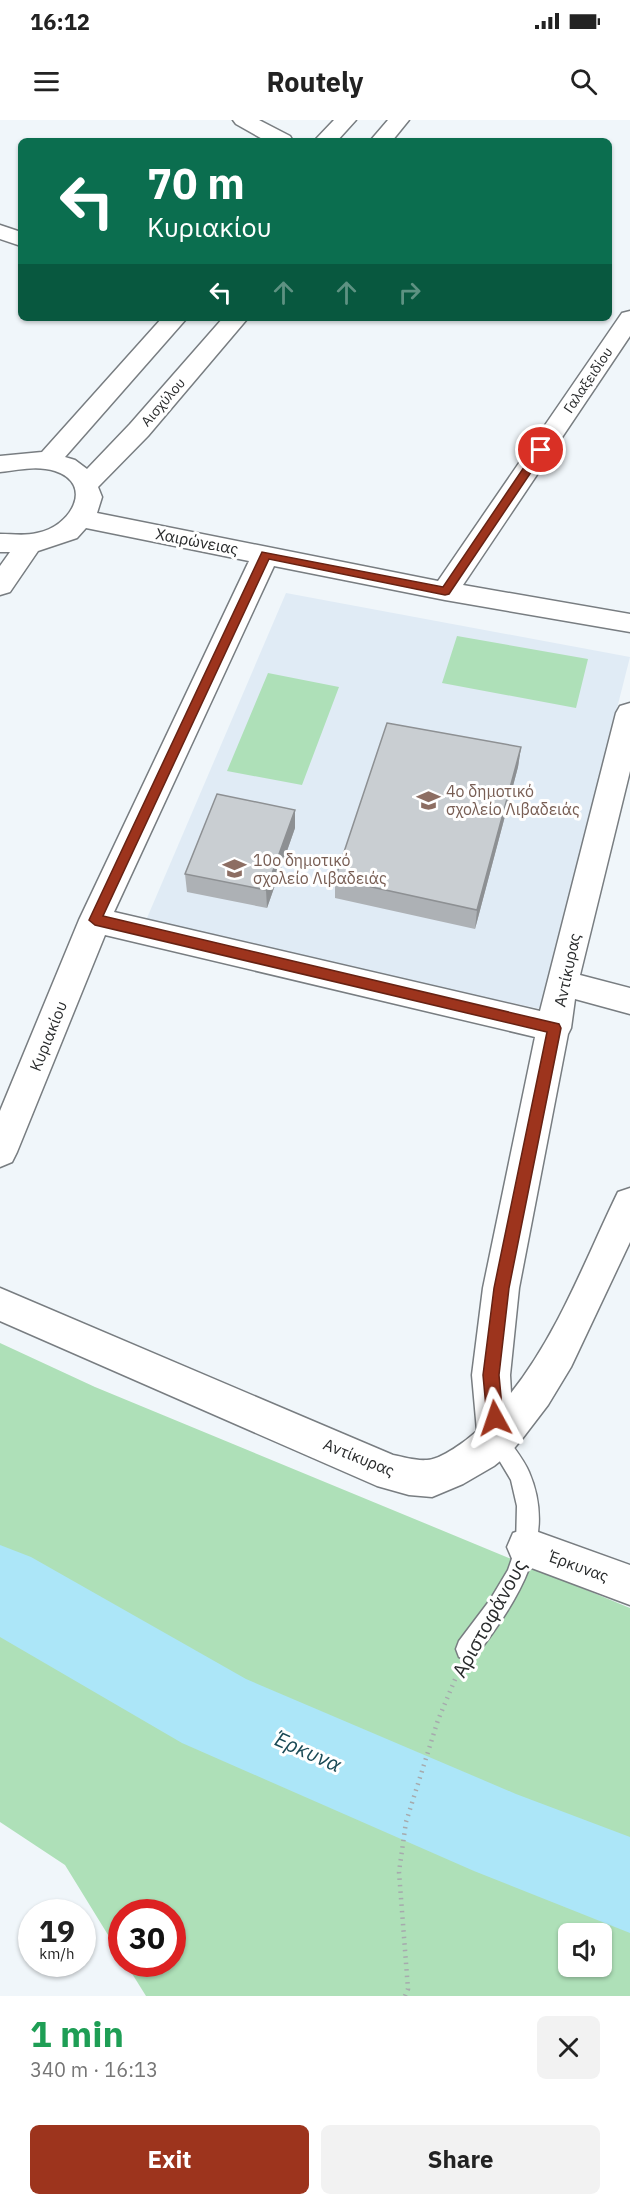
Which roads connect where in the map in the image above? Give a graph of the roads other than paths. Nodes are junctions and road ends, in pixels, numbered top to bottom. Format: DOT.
graph roads {
  1 [pos="243,120"];
  2 [pos="346,120"];
  3 [pos="399,120"];
  4 [pos="276,138"];
  5 [pos="329,138"];
  6 [pos="384,138"];
  7 [pos="0,232"];
  8 [pos="18,238"];
  9 [pos="630,318"];
  10 [pos="173,321"];
  11 [pos="233,321"];
  12 [pos="50,460"];
  13 [pos="0,464"];
  14 [pos="87,484"];
  15 [pos="82,519"];
  16 [pos="0,543"];
  17 [pos="29,544"];
  18 [pos="266,554"];
  19 [pos="0,586"];
  20 [pos="445,591"];
  21 [pos="630,623"];
  22 [pos="630,713"];
  23 [pos="95,920"];
  24 [pos="562,983"];
  25 [pos="630,1001"];
  26 [pos="555,1028"];
  27 [pos="0,1152"];
  28 [pos="630,1203"];
  29 [pos="0,1304"];
  30 [pos="497,1440"];
  31 [pos="527,1547"];
  32 [pos="630,1585"];
  33 [pos="467,1649"];
  1 -- 4 [label="street"];
  2 -- 5 [label="street"];
  3 -- 6 [label="street"];
  7 -- 8 [label="street"];
  9 -- 20 [label="street, Γαλαξειδίου"];
  10 -- 12 [label="street"];
  11 -- 14 [label="street, Αισχύλου"];
  12 -- 13 [label="street"];
  12 -- 14 [label="street"];
  14 -- 15 [label="street"];
  15 -- 17 [label="street"];
  15 -- 18 [label="street, Χαιρώνειας"];
  16 -- 17 [label="street"];
  17 -- 19 [label="street"];
  18 -- 20 [label="street, Χαιρώνειας"];
  18 -- 23 [label="street, Κυριακίου"];
  20 -- 21 [label="street, Χαιρώνειας"];
  22 -- 24 [label="street, Αντίκυρας"];
  23 -- 26 [label="street"];
  23 -- 27 [label="street, Κυριακίου"];
  24 -- 25 [label="street"];
  24 -- 26 [label="street, Αντίκυρας"];
  26 -- 30 [label="street, Αντίκυρας"];
  28 -- 30 [label="street"];
  29 -- 30 [label="street, Αντίκυρας"];
  30 -- 31 [label="lane, Αριστοφάνους"];
  31 -- 32 [label="street, Έρκυνας"];
  31 -- 33 [label="lane, Αριστοφάνους"];
}
